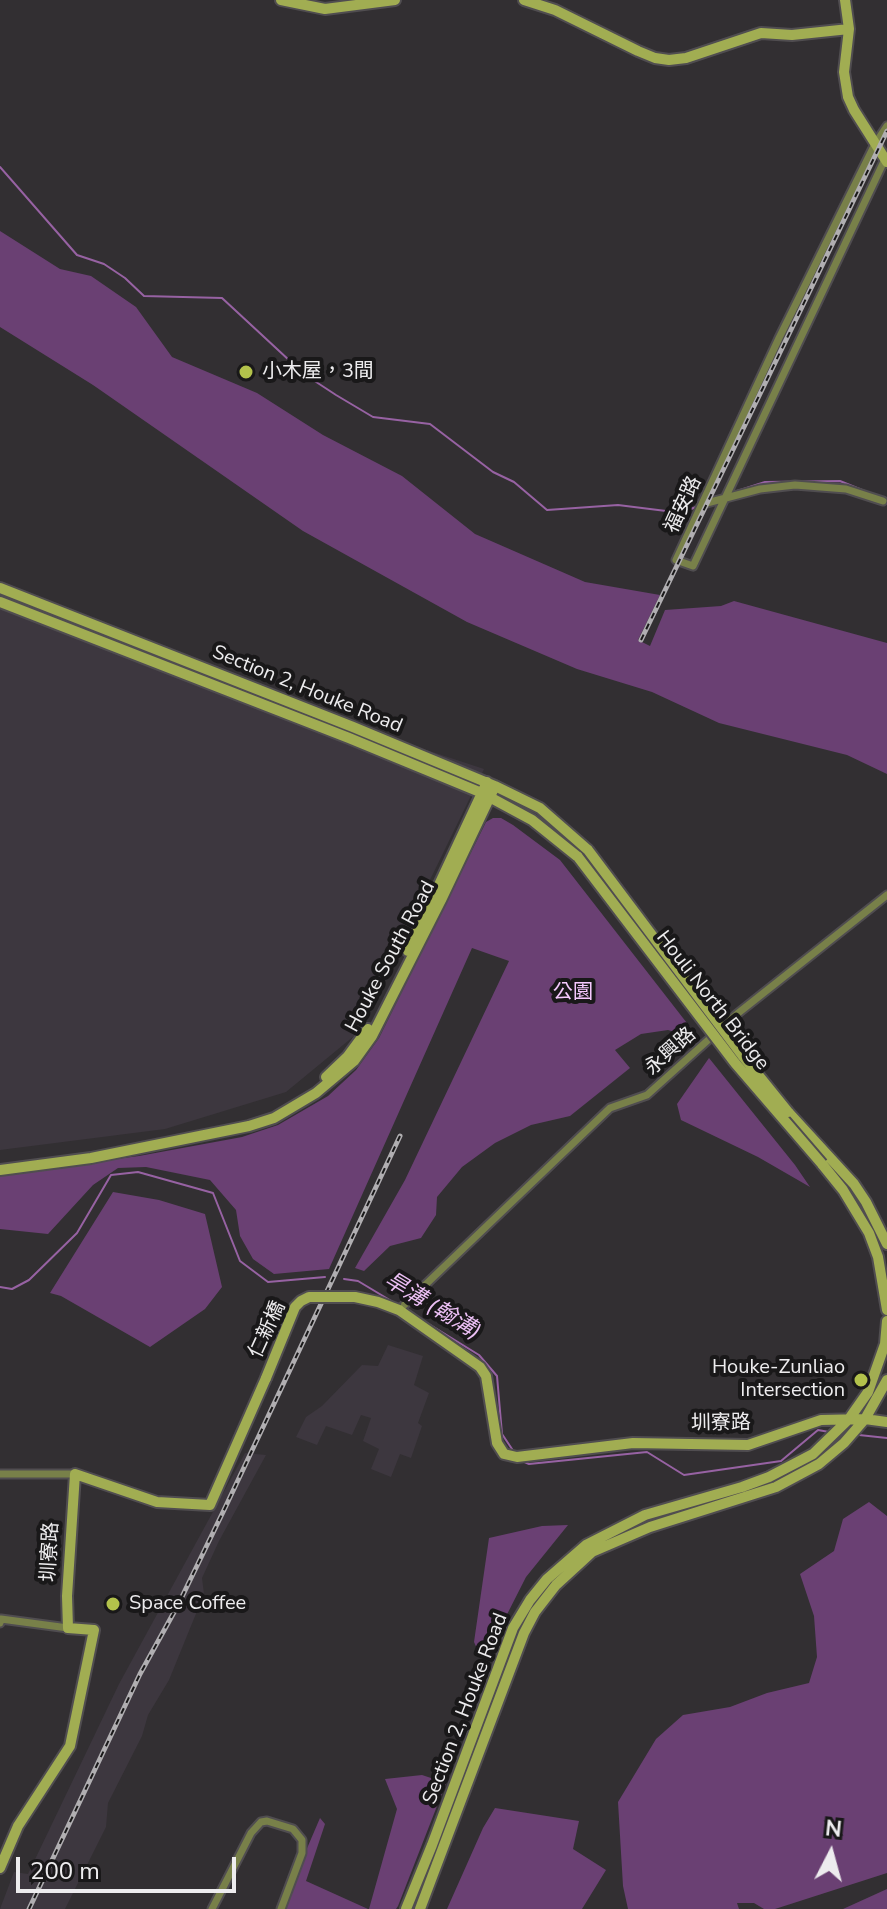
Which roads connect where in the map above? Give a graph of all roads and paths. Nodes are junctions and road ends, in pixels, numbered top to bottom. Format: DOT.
graph roads {
  1 [pos="281,0"];
  2 [pos="395,0"];
  3 [pos="524,0"];
  4 [pos="845,0"];
  5 [pos="849,29"];
  6 [pos="886,131"];
  7 [pos="872,140"];
  8 [pos="886,158"];
  9 [pos="725,499"];
  10 [pos="883,501"];
  11 [pos="703,504"];
  12 [pos="4,590"];
  13 [pos="2,603"];
  14 [pos="238,682"];
  15 [pos="235,694"];
  16 [pos="488,789"];
  17 [pos="588,850"];
  18 [pos="578,857"];
  19 [pos="887,895"];
  20 [pos="438,898"];
  21 [pos="0,1163"];
  22 [pos="0,1170"];
  23 [pos="887,1244"];
  24 [pos="399,1310"];
  25 [pos="887,1310"];
  26 [pos="887,1321"];
  27 [pos="887,1380"];
  28 [pos="849,1419"];
  29 [pos="865,1419"];
  30 [pos="887,1422"];
  31 [pos="0,1474"];
  32 [pos="75,1474"];
  33 [pos="772,1482"];
  34 [pos="0,1621"];
  35 [pos="68,1628"];
  36 [pos="0,1868"];
  37 [pos="212,1909"];
  38 [pos="281,1909"];
  39 [pos="406,1909"];
  40 [pos="420,1909"];
  1 -- 2 [label="street"];
  3 -- 5 [label="street"];
  4 -- 5 [label="street"];
  5 -- 7 [label="street"];
  6 -- 7 [label="street"];
  7 -- 8 [label="street"];
  7 -- 11 [label="street, 福安路"];
  8 -- 9 [label="street, 福安路"];
  9 -- 10 [label="street"];
  9 -- 11 [label="street"];
  9 -- 11 [label="street, 福安路"];
  12 -- 13 [label="street"];
  12 -- 14 [label="street, Section 2, Houke Road"];
  13 -- 15 [label="street, Section 2, Houke Road"];
  14 -- 15 [label="street"];
  14 -- 16 [label="street, Section 2, Houke Road"];
  15 -- 16 [label="street, Section 2, Houke Road"];
  16 -- 17 [label="street, Section 2, Houke Road"];
  16 -- 18 [label="street, Section 2, Houke Road"];
  16 -- 20 [label="street, Houke South Road"];
  17 -- 23 [label="street, Houli North Bridge, bridge"];
  18 -- 25 [label="street, Houli North Bridge, bridge"];
  19 -- 24 [label="street, 永興路"];
  20 -- 21 [label="street, Houke South Road"];
  20 -- 22 [label="street, Houke South Road"];
  24 -- 28 [label="street, 圳寮路"];
  24 -- 32 [label="street, 仁新橋, bridge"];
  26 -- 28 [label="street"];
  27 -- 29 [label="street"];
  28 -- 29 [label="street, 圳寮路"];
  28 -- 33 [label="street"];
  29 -- 30 [label="street, 圳寮路"];
  29 -- 33 [label="street"];
  31 -- 32 [label="street"];
  32 -- 35 [label="street, 圳寮路"];
  33 -- 39 [label="street, Section 2, Houke Road"];
  33 -- 40 [label="street, Section 2, Houke Road"];
  34 -- 35 [label="street"];
  35 -- 36 [label="street"];
  37 -- 38 [label="street"];
}
